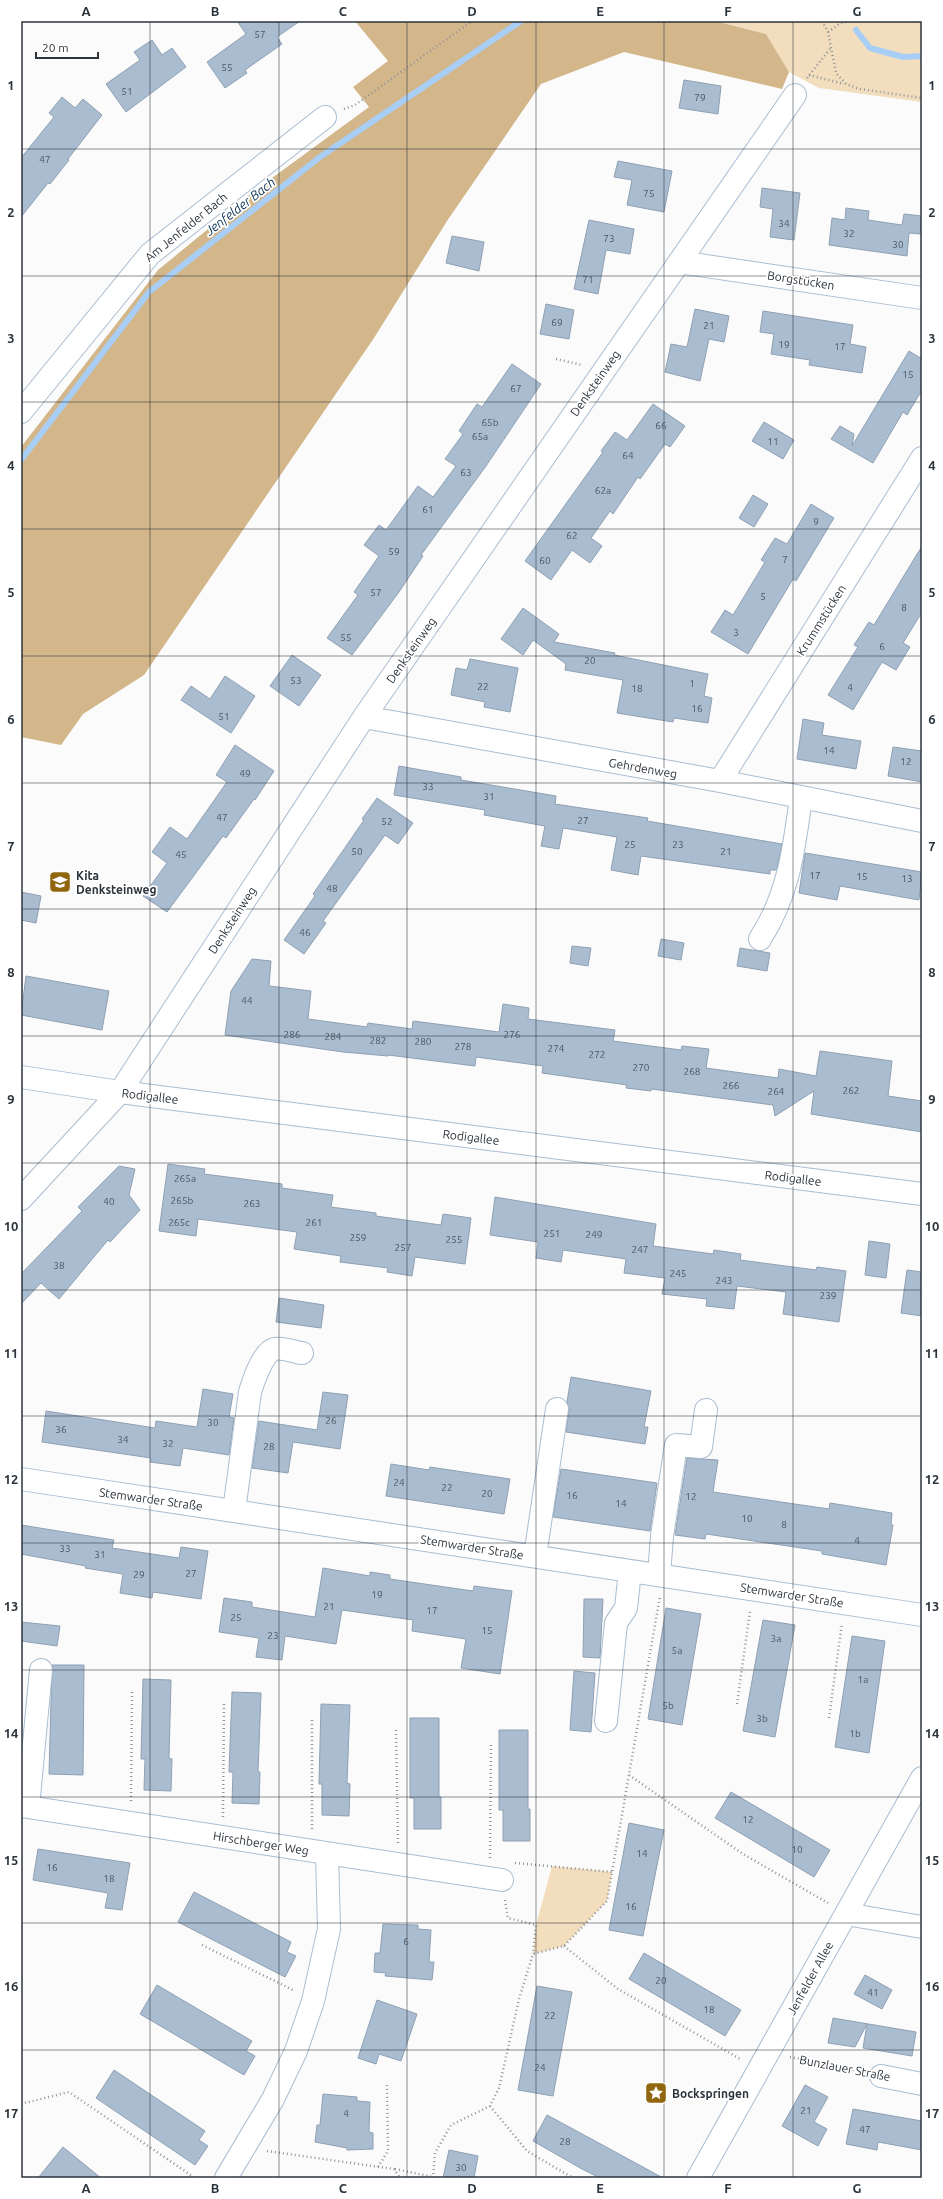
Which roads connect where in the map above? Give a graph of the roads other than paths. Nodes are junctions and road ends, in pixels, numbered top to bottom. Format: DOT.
graph roads {
  1 [pos="795,95"];
  2 [pos="325,117"];
  3 [pos="679,262"];
  4 [pos="922,298"];
  5 [pos="21,412"];
  6 [pos="922,458"];
  7 [pos="364,717"];
  8 [pos="720,781"];
  9 [pos="801,797"];
  10 [pos="922,821"];
  11 [pos="760,939"];
  12 [pos="21,1077"];
  13 [pos="120,1092"];
  14 [pos="922,1194"];
  15 [pos="21,1199"];
  16 [pos="302,1353"];
  17 [pos="557,1409"];
  18 [pos="706,1410"];
  19 [pos="21,1479"];
  20 [pos="234,1511"];
  21 [pos="535,1556"];
  22 [pos="630,1571"];
  23 [pos="661,1575"];
  24 [pos="922,1614"];
  25 [pos="40,1670"];
  26 [pos="606,1721"];
  27 [pos="922,1778"];
  28 [pos="24,1807"];
  29 [pos="319,1852"];
  30 [pos="502,1874"];
  31 [pos="846,1914"];
  32 [pos="922,1927"];
  33 [pos="881,2076"];
  34 [pos="922,2084"];
  35 [pos="226,2178"];
  36 [pos="698,2178"];
  1 -- 3 [label="street, Denksteinweg"];
  2 -- 5 [label="street, Am Jenfelder Bach"];
  3 -- 4 [label="street, Borgstücken"];
  3 -- 7 [label="street, Denksteinweg"];
  6 -- 8 [label="street, Krummstücken"];
  7 -- 8 [label="street, Gehrdenweg"];
  7 -- 13 [label="street, Denksteinweg"];
  8 -- 9 [label="street, Gehrdenweg"];
  9 -- 10 [label="street, Gehrdenweg"];
  9 -- 11 [label="street"];
  12 -- 13 [label="street, Rodigallee"];
  13 -- 14 [label="street, Rodigallee"];
  13 -- 15 [label="street, Denksteinweg"];
  16 -- 20 [label="street"];
  17 -- 21 [label="street"];
  18 -- 23 [label="street"];
  19 -- 20 [label="street, Stemwarder Straße"];
  20 -- 21 [label="street, Stemwarder Straße"];
  21 -- 22 [label="street, Stemwarder Straße"];
  22 -- 23 [label="street, Stemwarder Straße"];
  22 -- 26 [label="street"];
  23 -- 24 [label="street, Stemwarder Straße"];
  25 -- 28 [label="street"];
  27 -- 31 [label="street, Jenfelder Allee"];
  28 -- 29 [label="street, Hirschberger Weg"];
  29 -- 30 [label="street, Hirschberger Weg"];
  29 -- 35 [label="street"];
  31 -- 32 [label="street"];
  31 -- 36 [label="street, Jenfelder Allee"];
  33 -- 34 [label="street, Bunzlauer Straße"];
}
